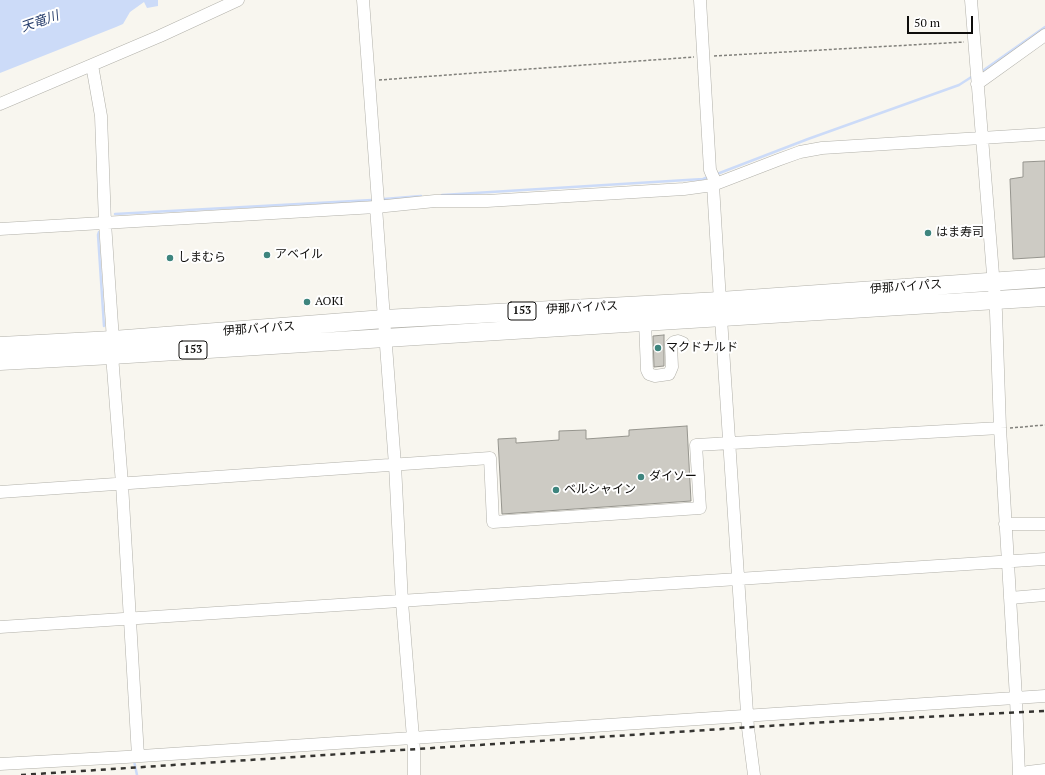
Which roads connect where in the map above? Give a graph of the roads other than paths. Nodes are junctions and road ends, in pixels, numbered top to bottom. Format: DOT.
graph roads {
  1 [pos="238,0"];
  2 [pos="363,0"];
  3 [pos="700,0"];
  4 [pos="971,0"];
  5 [pos="1045,35"];
  6 [pos="92,65"];
  7 [pos="977,83"];
  8 [pos="0,104"];
  9 [pos="1045,134"];
  10 [pos="982,138"];
  11 [pos="712,178"];
  12 [pos="376,207"];
  13 [pos="105,223"];
  14 [pos="0,229"];
  15 [pos="1045,278"];
  16 [pos="993,281"];
  17 [pos="1045,296"];
  18 [pos="995,299"];
  19 [pos="720,309"];
  20 [pos="384,320"];
  21 [pos="645,322"];
  22 [pos="386,339"];
  23 [pos="683,343"];
  24 [pos="0,346"];
  25 [pos="113,348"];
  26 [pos="0,361"];
  27 [pos="1000,428"];
  28 [pos="729,444"];
  29 [pos="395,465"];
  30 [pos="118,484"];
  31 [pos="0,492"];
  32 [pos="1005,524"];
  33 [pos="1045,524"];
  34 [pos="1045,560"];
  35 [pos="1007,562"];
  36 [pos="738,580"];
  37 [pos="1045,596"];
  38 [pos="1010,598"];
  39 [pos="402,602"];
  40 [pos="130,619"];
  41 [pos="0,628"];
  42 [pos="1045,696"];
  43 [pos="1016,698"];
  44 [pos="747,716"];
  45 [pos="413,738"];
  46 [pos="138,756"];
  47 [pos="0,764"];
  48 [pos="1045,773"];
  49 [pos="414,775"];
  50 [pos="754,775"];
  51 [pos="1019,775"];
  52 [pos="1028,775"];
  1 -- 6 [label="street"];
  2 -- 12 [label="street"];
  3 -- 11 [label="street"];
  4 -- 7 [label="street"];
  5 -- 7 [label="street"];
  6 -- 8 [label="street"];
  6 -- 13 [label="street"];
  7 -- 10 [label="street"];
  9 -- 10 [label="street"];
  10 -- 11 [label="street"];
  10 -- 16 [label="street"];
  11 -- 12 [label="street"];
  11 -- 19 [label="street"];
  12 -- 13 [label="street"];
  12 -- 20 [label="street"];
  13 -- 14 [label="street"];
  13 -- 25 [label="street"];
  15 -- 16 [label="highway, 伊那バイパス / 153"];
  16 -- 18 [label="street"];
  16 -- 19 [label="highway, 伊那バイパス / 153"];
  17 -- 18 [label="highway, 伊那バイパス / 153"];
  18 -- 19 [label="highway, 伊那バイパス / 153"];
  18 -- 27 [label="street"];
  19 -- 20 [label="highway, 伊那バイパス / 153"];
  19 -- 21 [label="highway, 伊那バイパス / 153"];
  19 -- 28 [label="street"];
  20 -- 22 [label="street"];
  20 -- 25 [label="highway, 伊那バイパス / 153"];
  21 -- 22 [label="highway, 伊那バイパス / 153"];
  21 -- 23 [label="street"];
  22 -- 25 [label="highway, 伊那バイパス / 153"];
  22 -- 29 [label="street"];
  24 -- 25 [label="highway, 伊那バイパス / 153"];
  25 -- 26 [label="highway, 伊那バイパス / 153"];
  25 -- 30 [label="street"];
  27 -- 28 [label="street"];
  27 -- 32 [label="street"];
  28 -- 29 [label="street"];
  28 -- 36 [label="street"];
  29 -- 30 [label="street"];
  29 -- 39 [label="street"];
  30 -- 31 [label="street"];
  30 -- 40 [label="street"];
  32 -- 33 [label="street"];
  32 -- 35 [label="street"];
  34 -- 35 [label="street"];
  35 -- 36 [label="street"];
  35 -- 38 [label="street"];
  36 -- 39 [label="street"];
  36 -- 44 [label="street"];
  37 -- 38 [label="street"];
  38 -- 43 [label="street"];
  39 -- 40 [label="street"];
  39 -- 45 [label="street"];
  40 -- 41 [label="street"];
  40 -- 46 [label="street"];
  42 -- 43 [label="street"];
  43 -- 44 [label="street"];
  43 -- 51 [label="street"];
  44 -- 45 [label="street"];
  44 -- 50 [label="street"];
  45 -- 46 [label="street"];
  45 -- 49 [label="street"];
  46 -- 47 [label="street"];
  48 -- 52 [label="highway"];
}
